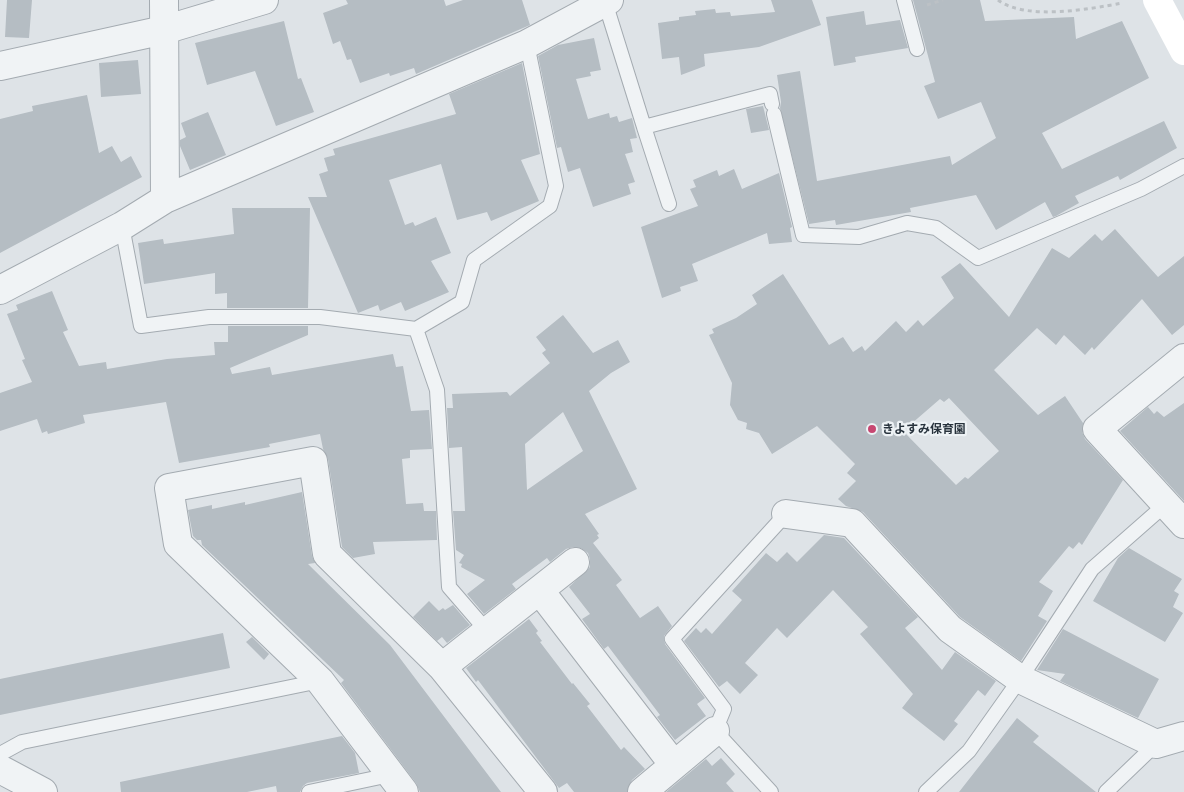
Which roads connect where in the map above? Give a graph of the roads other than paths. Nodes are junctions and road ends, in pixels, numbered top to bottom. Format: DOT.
graph roads {
  1 [pos="164,0"];
  2 [pos="264,0"];
  3 [pos="904,0"];
  4 [pos="1157,0"];
  5 [pos="607,1"];
  6 [pos="164,30"];
  7 [pos="527,44"];
  8 [pos="917,48"];
  9 [pos="1184,51"];
  10 [pos="0,66"];
  11 [pos="644,128"];
  12 [pos="1184,166"];
  13 [pos="165,199"];
  14 [pos="669,204"];
  15 [pos="122,226"];
  16 [pos="0,290"];
  17 [pos="416,329"];
  18 [pos="1184,358"];
  19 [pos="1166,504"];
  20 [pos="786,514"];
  21 [pos="1184,524"];
  22 [pos="575,562"];
  23 [pos="540,591"];
  24 [pos="487,631"];
  25 [pos="442,667"];
  26 [pos="1020,679"];
  27 [pos="320,681"];
  28 [pos="715,731"];
  29 [pos="1184,736"];
  30 [pos="1156,744"];
  31 [pos="0,754"];
  32 [pos="674,764"];
  33 [pos="0,768"];
  34 [pos="397,783"];
  35 [pos="35,789"];
  36 [pos="309,792"];
  37 [pos="543,792"];
  38 [pos="642,792"];
  39 [pos="771,792"];
  40 [pos="926,792"];
  41 [pos="1106,792"];
  1 -- 6 [label="street"];
  2 -- 6 [label="street"];
  3 -- 8 [label="lane"];
  4 -- 9 [label="street"];
  5 -- 7 [label="street"];
  5 -- 11 [label="lane"];
  6 -- 10 [label="street"];
  6 -- 13 [label="street"];
  7 -- 13 [label="street"];
  7 -- 17 [label="lane"];
  11 -- 12 [label="lane"];
  11 -- 14 [label="lane"];
  13 -- 15 [label="street"];
  15 -- 16 [label="street"];
  15 -- 17 [label="lane"];
  17 -- 24 [label="lane"];
  18 -- 19 [label="street"];
  19 -- 21 [label="street"];
  19 -- 26 [label="lane"];
  20 -- 26 [label="street"];
  20 -- 28 [label="lane"];
  22 -- 23 [label="street"];
  23 -- 24 [label="street"];
  23 -- 32 [label="street"];
  24 -- 25 [label="street"];
  25 -- 27 [label="street"];
  25 -- 37 [label="street"];
  26 -- 30 [label="street"];
  26 -- 40 [label="lane"];
  27 -- 31 [label="lane"];
  27 -- 34 [label="street"];
  28 -- 32 [label="street"];
  28 -- 39 [label="lane"];
  29 -- 30 [label="street"];
  30 -- 41 [label="lane"];
  32 -- 38 [label="street"];
  33 -- 35 [label="street"];
  34 -- 36 [label="lane"];
}
